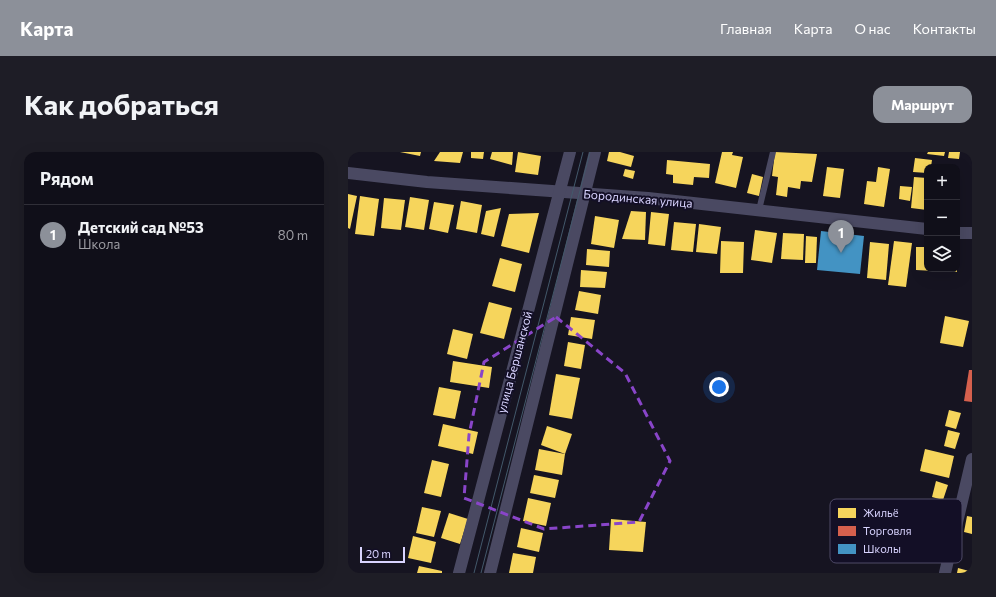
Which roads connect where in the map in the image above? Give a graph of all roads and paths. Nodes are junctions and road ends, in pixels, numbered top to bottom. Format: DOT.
graph roads {
  1 [pos="570,152"];
  2 [pos="595,152"];
  3 [pos="773,152"];
  4 [pos="348,173"];
  5 [pos="560,191"];
  6 [pos="585,193"];
  7 [pos="759,210"];
  8 [pos="924,229"];
  9 [pos="960,233"];
  10 [pos="972,233"];
  11 [pos="972,459"];
  12 [pos="962,501"];
  13 [pos="947,563"];
  14 [pos="459,573"];
  15 [pos="490,573"];
  16 [pos="945,573"];
  1 -- 5 [label="street, улица Бершанской"];
  2 -- 6 [label="street"];
  3 -- 7 [label="lane"];
  4 -- 5 [label="street, Бородинская улица"];
  5 -- 6 [label="street, Бородинская улица"];
  5 -- 14 [label="street, улица Бершанской"];
  6 -- 7 [label="street, Бородинская улица"];
  6 -- 15 [label="street"];
  7 -- 8 [label="street, Бородинская улица"];
  9 -- 10 [label="street"];
  11 -- 12 [label="street"];
  13 -- 16 [label="street"];
}
